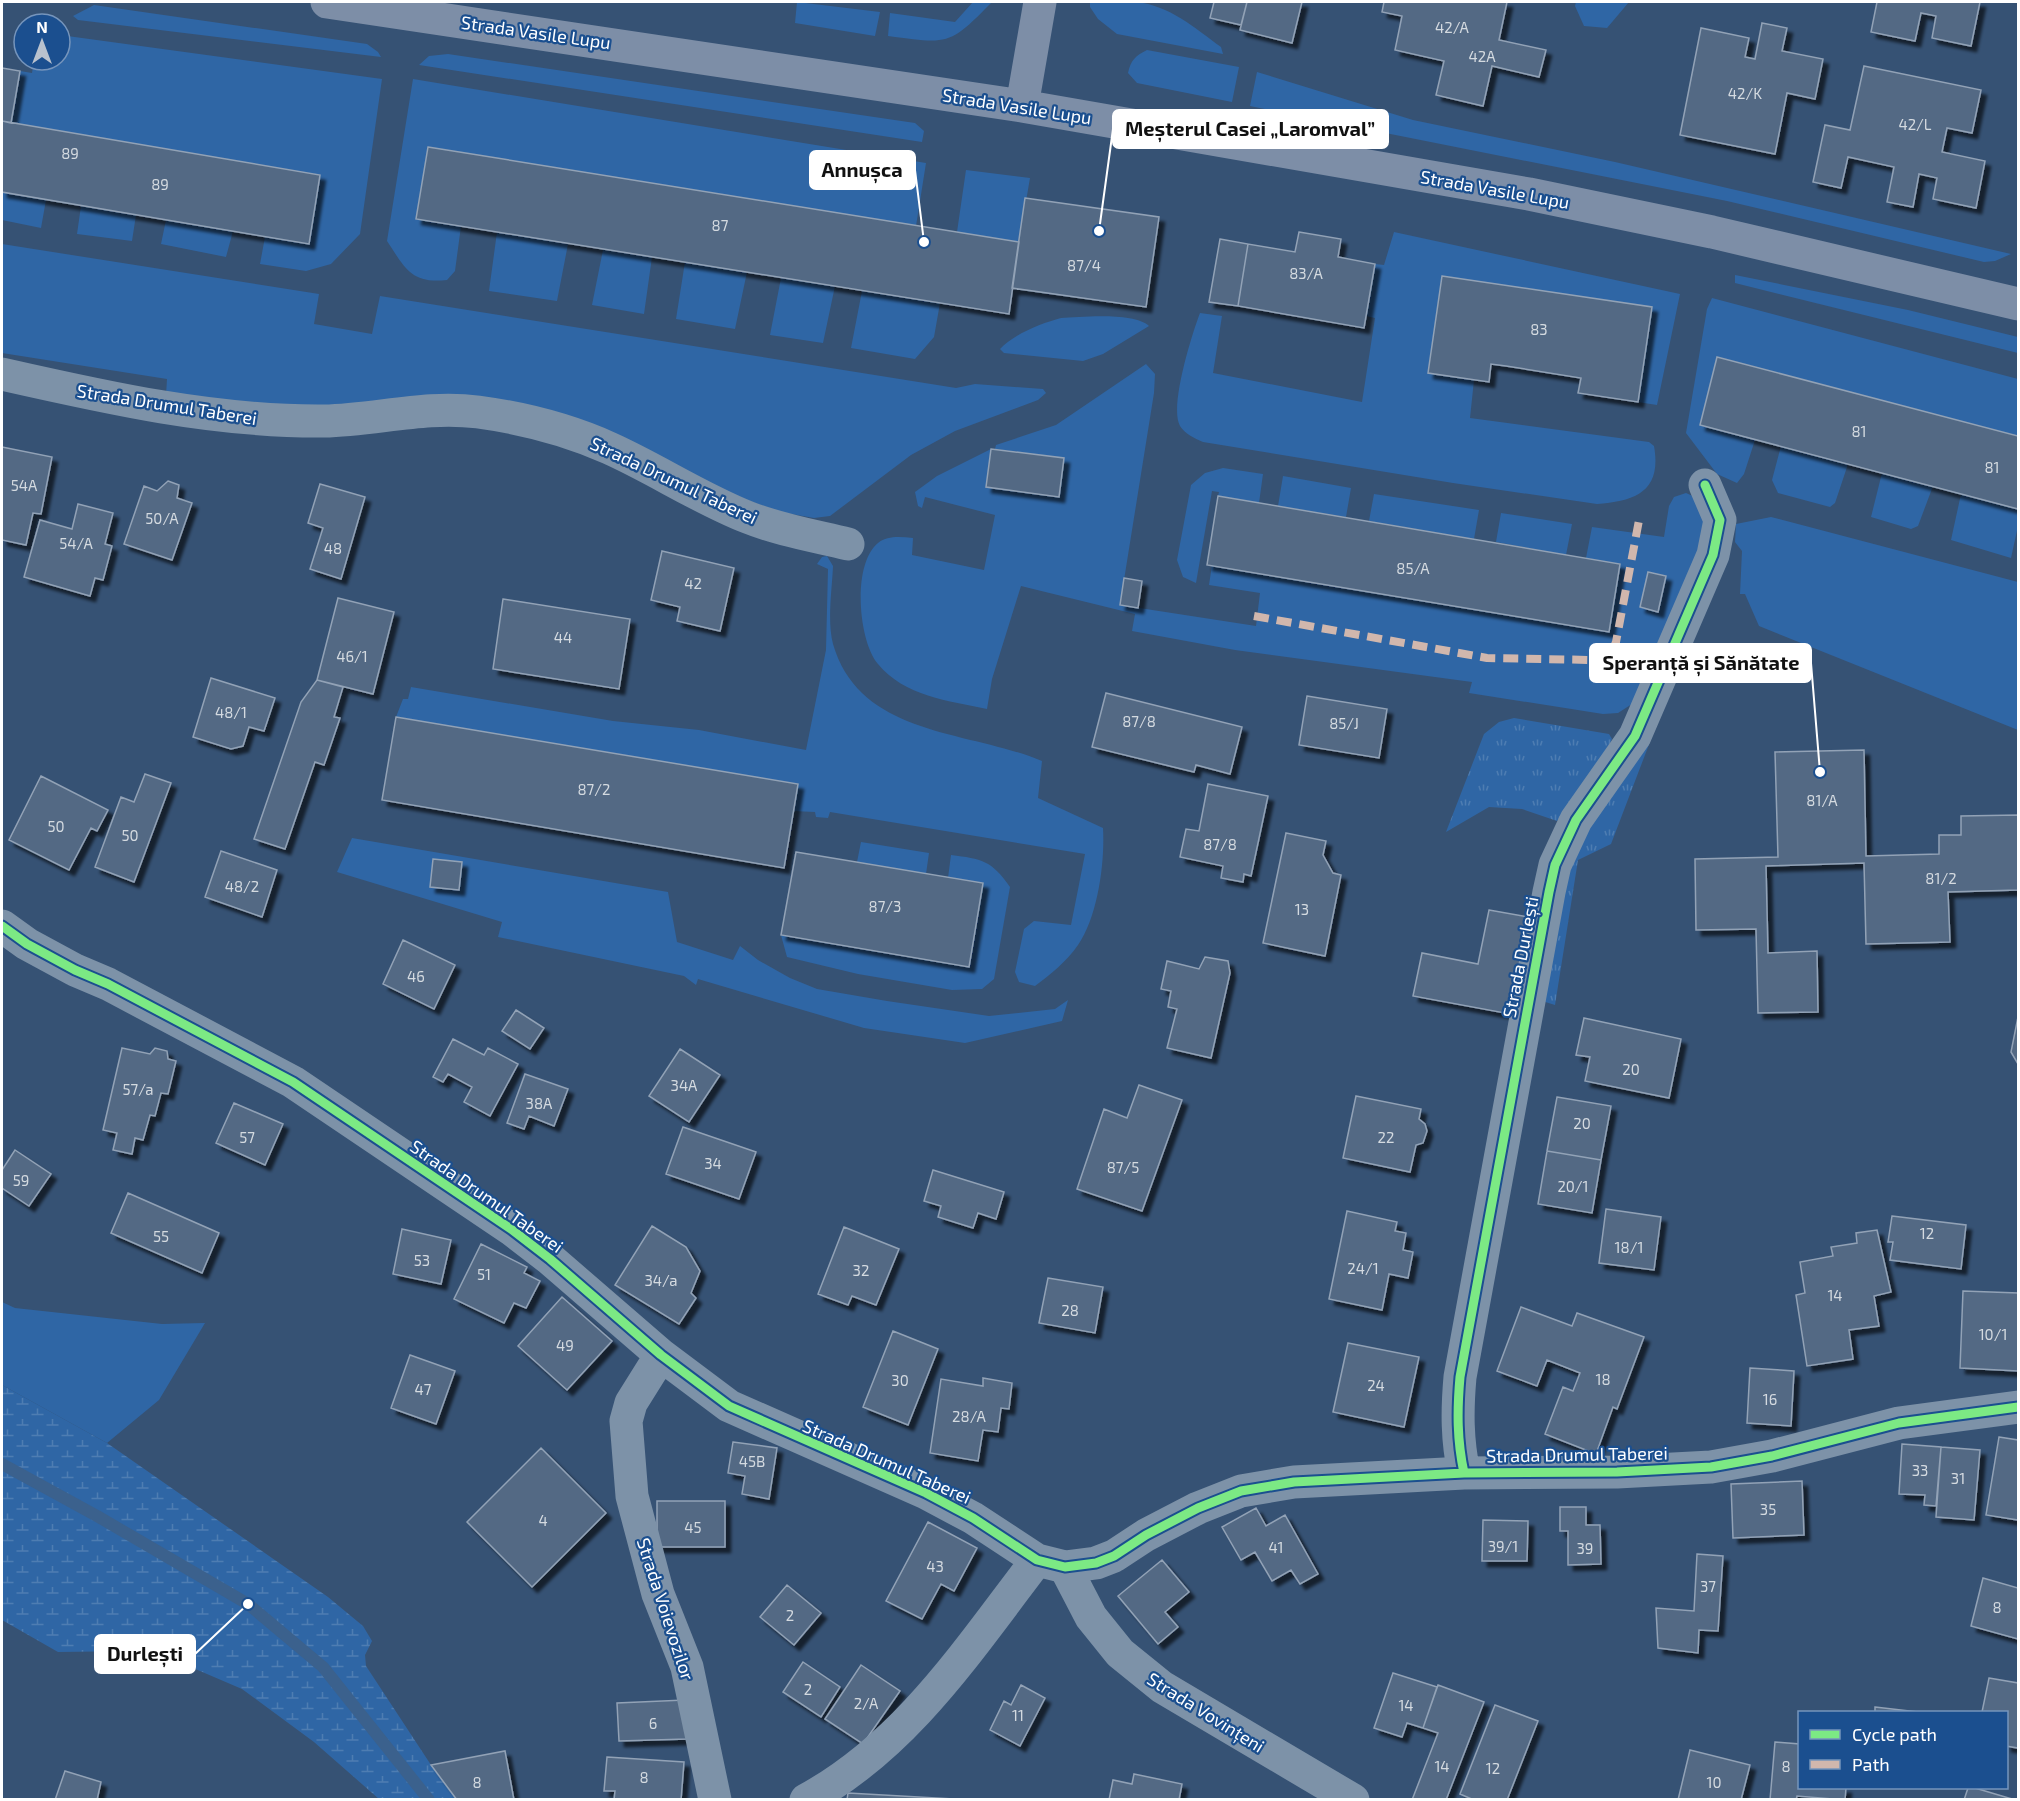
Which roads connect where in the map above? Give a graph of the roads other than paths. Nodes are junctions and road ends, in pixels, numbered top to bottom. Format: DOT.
graph roads {
  1 [pos="327,2"];
  2 [pos="1040,2"];
  3 [pos="1022,106"];
  4 [pos="2019,304"];
  5 [pos="2,374"];
  6 [pos="1705,485"];
  7 [pos="848,544"];
  8 [pos="2,926"];
  9 [pos="661,1355"];
  10 [pos="2019,1407"];
  11 [pos="1464,1473"];
  12 [pos="1051,1563"];
  13 [pos="715,1800"];
  14 [pos="806,1800"];
  15 [pos="1353,1800"];
  1 -- 3 [label="main road, Strada Vasile Lupu"];
  2 -- 3 [label="main road"];
  3 -- 4 [label="main road, Strada Vasile Lupu"];
  5 -- 7 [label="street, Strada Drumul Taberei"];
  6 -- 11 [label="street, Strada Durlești"];
  8 -- 9 [label="street, Strada Drumul Taberei"];
  9 -- 12 [label="street, Strada Drumul Taberei"];
  9 -- 13 [label="street, Strada Voievozilor"];
  10 -- 11 [label="street, Strada Drumul Taberei"];
  11 -- 12 [label="street, Strada Drumul Taberei"];
  12 -- 14 [label="street"];
  12 -- 15 [label="street, Strada Vovințeni"];
}
